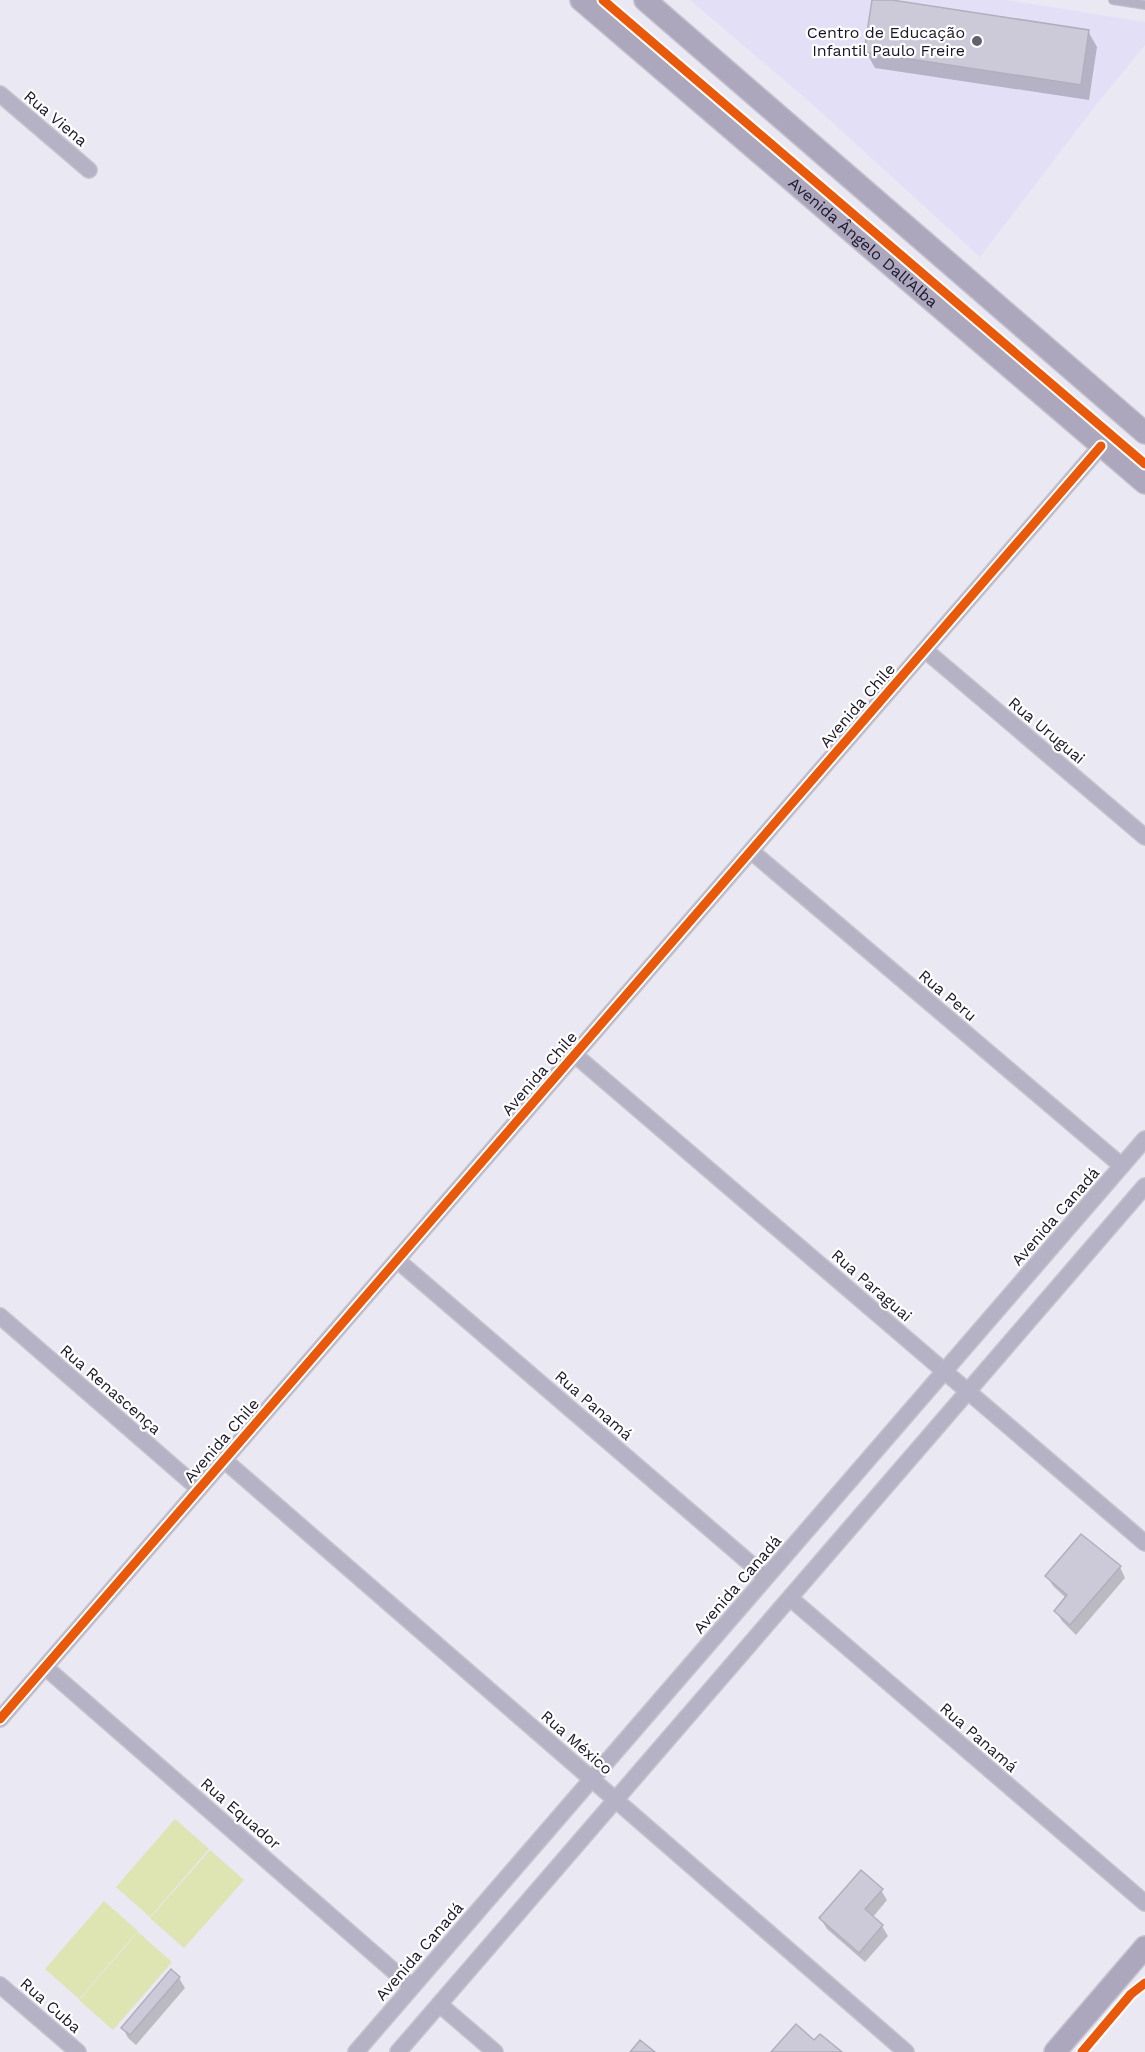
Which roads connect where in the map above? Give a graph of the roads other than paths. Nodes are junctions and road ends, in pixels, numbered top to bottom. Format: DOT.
graph roads {
  1 [pos="581,0"];
  2 [pos="645,0"];
  3 [pos="1113,0"];
  4 [pos="1145,5"];
  5 [pos="0,94"];
  6 [pos="89,170"];
  7 [pos="1145,433"];
  8 [pos="1101,446"];
  9 [pos="1145,483"];
  10 [pos="925,650"];
  11 [pos="1145,837"];
  12 [pos="751,851"];
  13 [pos="575,1055"];
  14 [pos="1145,1139"];
  15 [pos="1122,1166"];
  16 [pos="1145,1187"];
  17 [pos="397,1260"];
  18 [pos="0,1316"];
  19 [pos="944,1371"];
  20 [pos="968,1391"];
  21 [pos="224,1460"];
  22 [pos="199,1490"];
  23 [pos="1145,1543"];
  24 [pos="766,1577"];
  25 [pos="790,1598"];
  26 [pos="45,1667"];
  27 [pos="0,1719"];
  28 [pos="592,1779"];
  29 [pos="615,1800"];
  30 [pos="1145,1903"];
  31 [pos="1145,1947"];
  32 [pos="0,1985"];
  33 [pos="412,1987"];
  34 [pos="439,2004"];
  35 [pos="78,2052"];
  36 [pos="356,2052"];
  37 [pos="398,2052"];
  38 [pos="495,2052"];
  39 [pos="906,2052"];
  40 [pos="1055,2052"];
  1 -- 8 [label="main road, Avenida Ângelo Dall'Alba"];
  2 -- 7 [label="main road"];
  3 -- 4 [label="lane"];
  5 -- 6 [label="street, Rua Viena"];
  8 -- 9 [label="main road, Avenida Ângelo Dall'Alba"];
  8 -- 10 [label="street, Avenida Chile"];
  10 -- 11 [label="street, Rua Uruguai"];
  10 -- 12 [label="street, Avenida Chile"];
  12 -- 13 [label="street, Avenida Chile"];
  12 -- 15 [label="street, Rua Peru"];
  13 -- 17 [label="street, Avenida Chile"];
  13 -- 19 [label="street, Rua Paraguai"];
  14 -- 15 [label="street, Avenida Canadá"];
  15 -- 19 [label="street, Avenida Canadá"];
  16 -- 20 [label="street"];
  17 -- 21 [label="street, Avenida Chile"];
  17 -- 24 [label="street, Rua Panamá"];
  18 -- 22 [label="street, Rua Renascença"];
  19 -- 20 [label="street, Rua Paraguai"];
  19 -- 24 [label="street, Avenida Canadá"];
  20 -- 23 [label="street, Rua Paraguai"];
  20 -- 25 [label="street"];
  21 -- 22 [label="street, Avenida Chile"];
  21 -- 28 [label="street, Rua México"];
  22 -- 26 [label="street, Avenida Chile"];
  24 -- 28 [label="street, Avenida Canadá"];
  25 -- 29 [label="street"];
  25 -- 30 [label="street, Rua Panamá"];
  26 -- 27 [label="street, Avenida Chile"];
  26 -- 33 [label="street, Rua Equador"];
  28 -- 29 [label="street, Rua México"];
  28 -- 33 [label="street, Avenida Canadá"];
  29 -- 34 [label="street"];
  29 -- 39 [label="street, Rua México"];
  31 -- 40 [label="main road"];
  32 -- 35 [label="street, Rua Cuba"];
  33 -- 36 [label="street, Avenida Canadá"];
  34 -- 37 [label="street"];
  34 -- 38 [label="street"];
}
